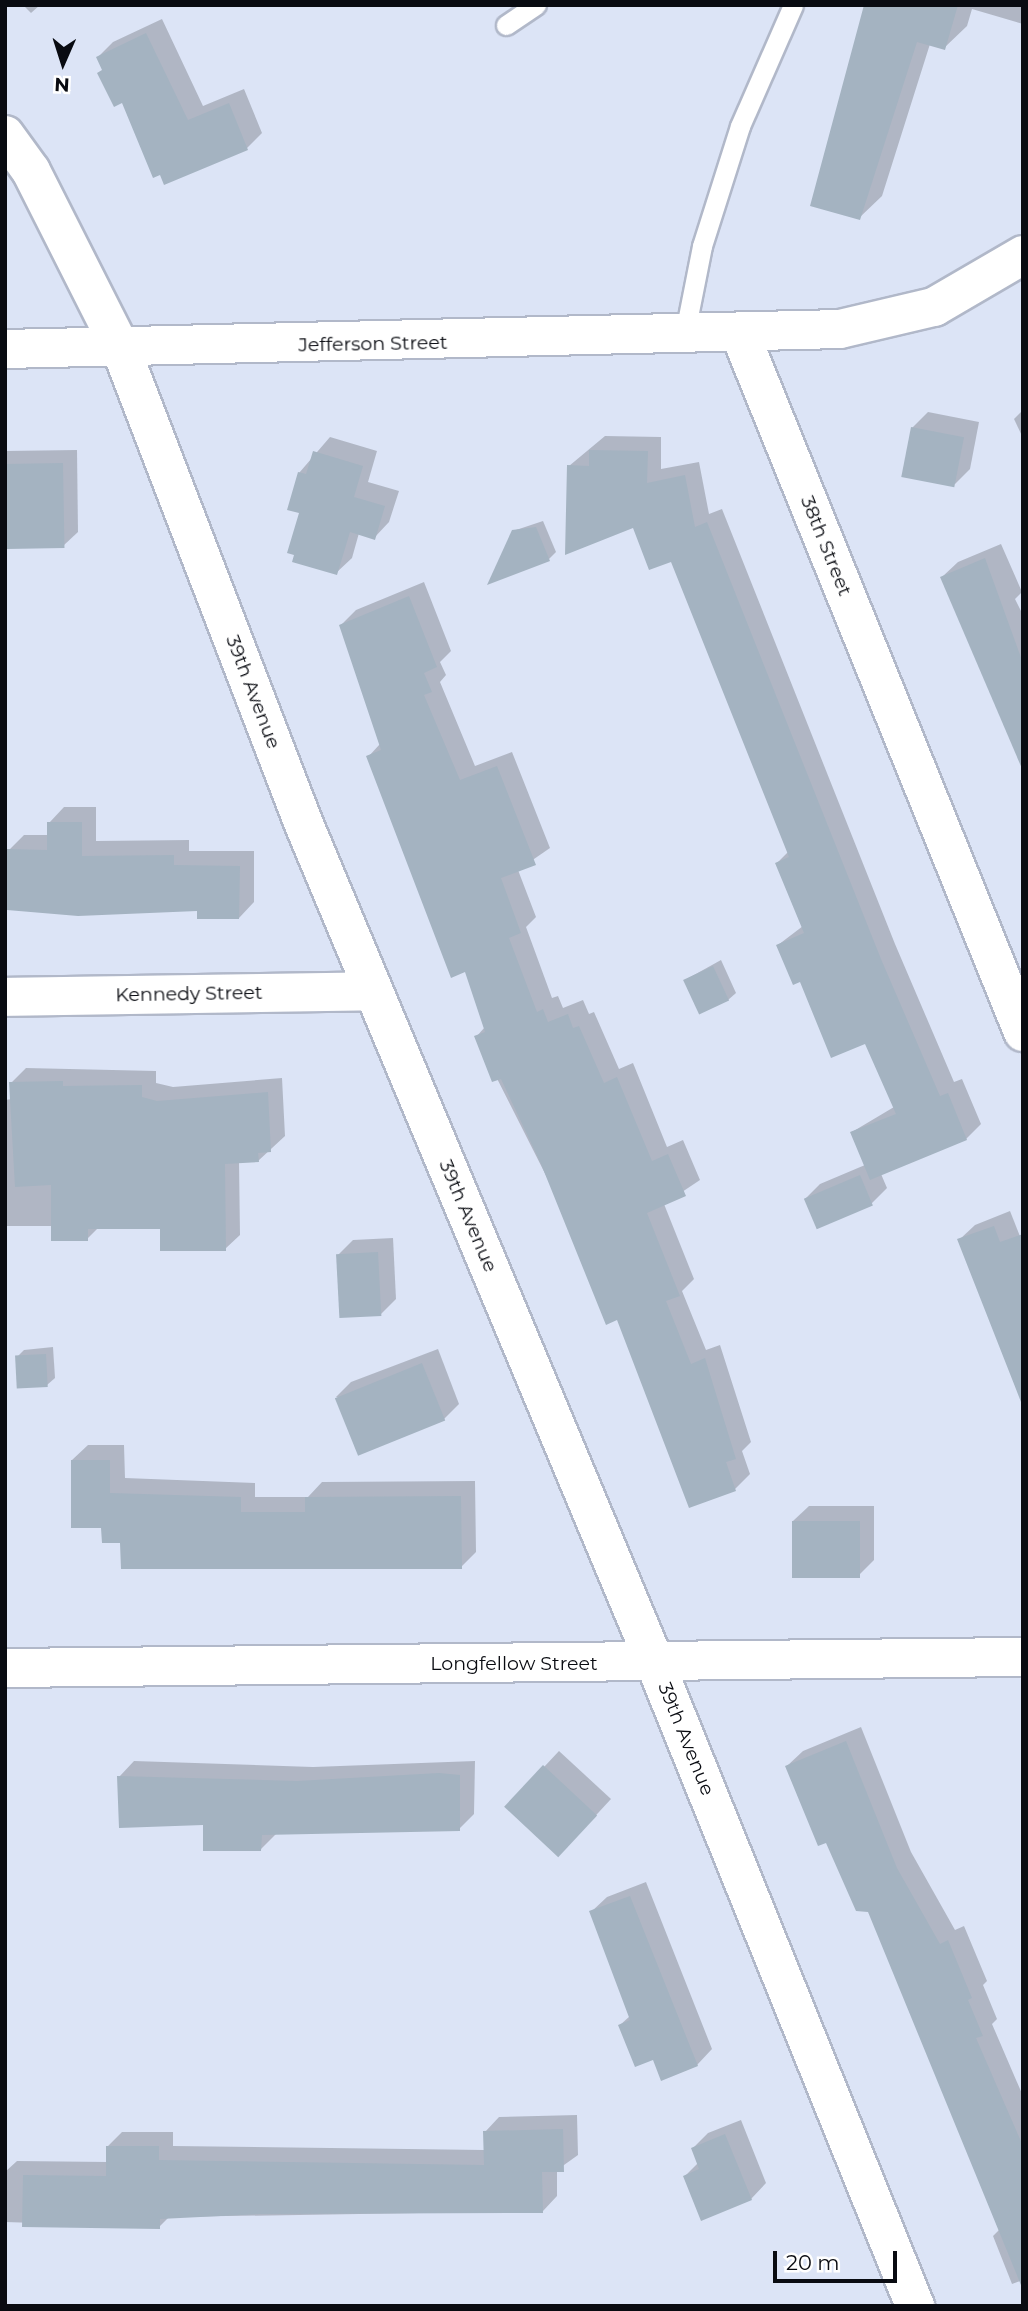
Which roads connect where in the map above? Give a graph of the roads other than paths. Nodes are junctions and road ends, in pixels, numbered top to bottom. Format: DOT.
graph roads {
  1 [pos="536,5"];
  2 [pos="793,5"];
  3 [pos="506,25"];
  4 [pos="5,135"];
  5 [pos="1023,255"];
  6 [pos="741,336"];
  7 [pos="684,337"];
  8 [pos="5,349"];
  9 [pos="121,349"];
  10 [pos="1008,961"];
  11 [pos="373,991"];
  12 [pos="5,997"];
  13 [pos="1023,1032"];
  14 [pos="1023,1657"];
  15 [pos="655,1663"];
  16 [pos="5,1668"];
  17 [pos="915,2306"];
  1 -- 3 [label="lane"];
  2 -- 7 [label="lane"];
  4 -- 9 [label="street, 39th Avenue"];
  5 -- 6 [label="street"];
  6 -- 7 [label="street, Jefferson Street"];
  6 -- 10 [label="street, 38th Street"];
  7 -- 9 [label="street, Jefferson Street"];
  8 -- 9 [label="street, Jefferson Street"];
  9 -- 11 [label="street, 39th Avenue"];
  10 -- 13 [label="street, 38th Street"];
  11 -- 12 [label="street, Kennedy Street"];
  11 -- 15 [label="street, 39th Avenue"];
  14 -- 15 [label="street, Longfellow Street"];
  15 -- 16 [label="street, Longfellow Street"];
  15 -- 17 [label="street, 39th Avenue"];
}
